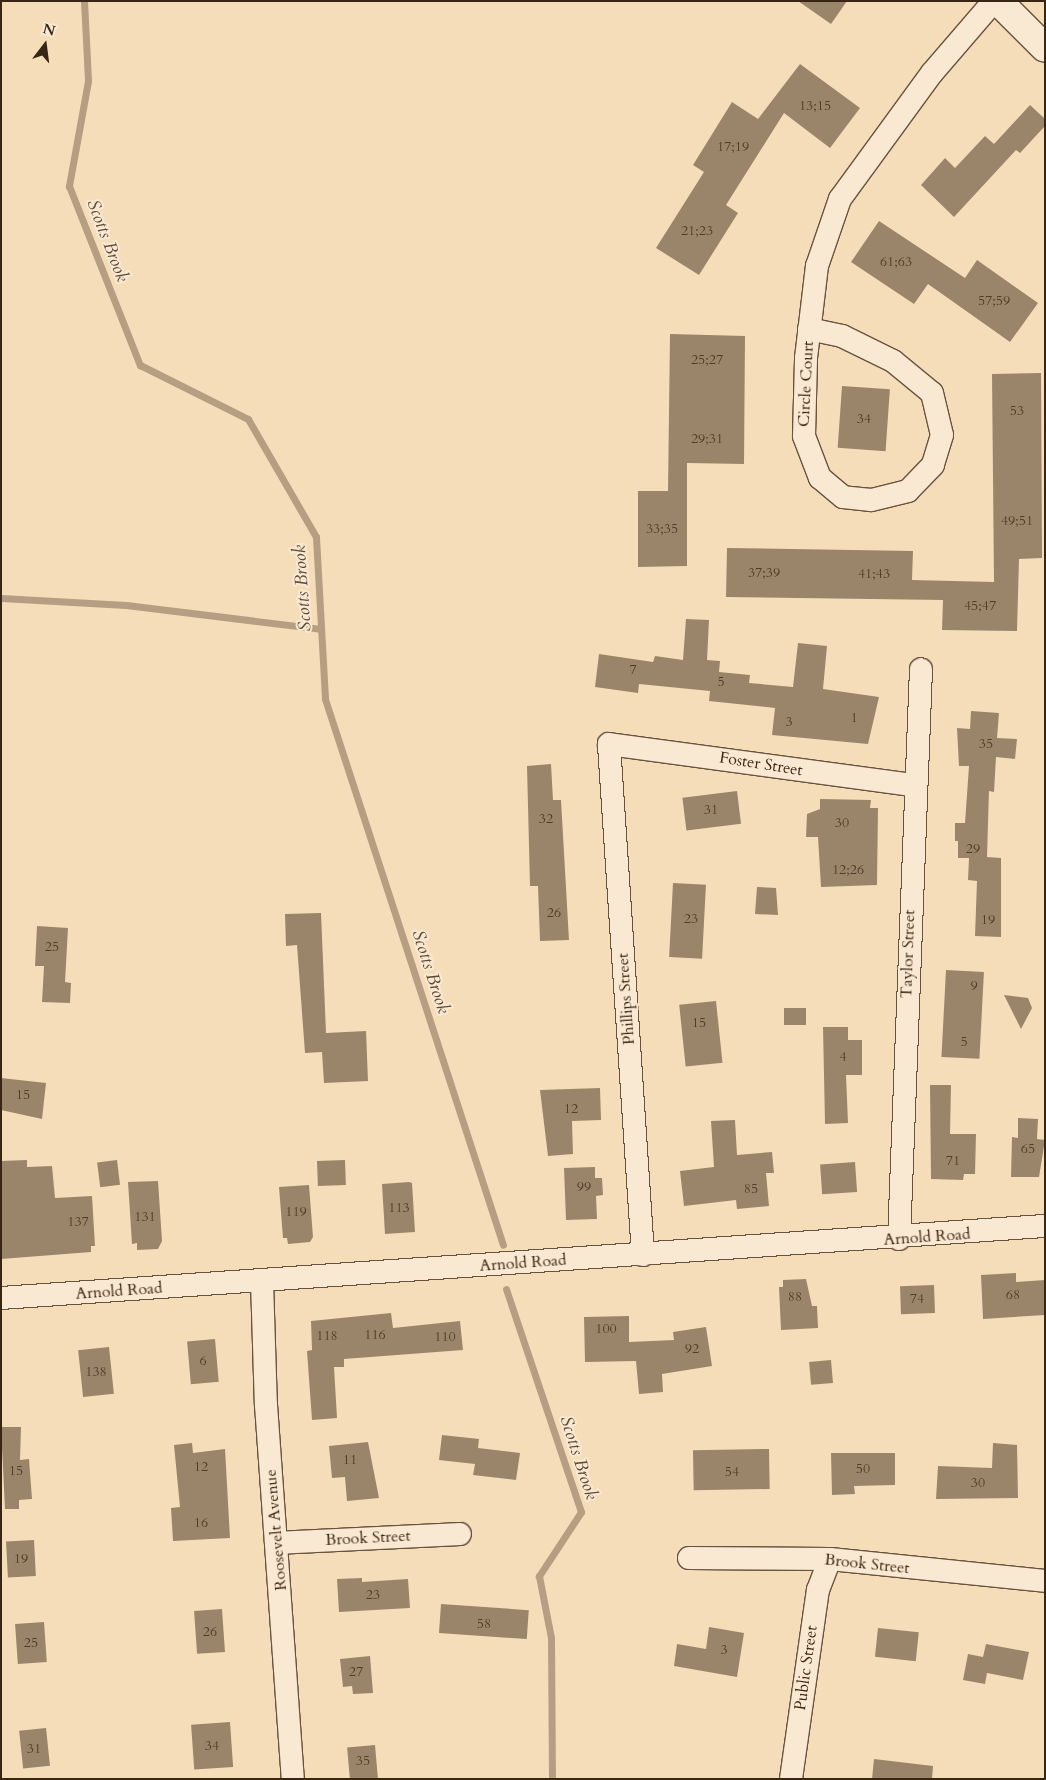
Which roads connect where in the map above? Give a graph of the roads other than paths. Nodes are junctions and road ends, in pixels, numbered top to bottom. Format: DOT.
graph roads {
  1 [pos="996,1"];
  2 [pos="1045,48"];
  3 [pos="810,329"];
  4 [pos="921,669"];
  5 [pos="609,744"];
  6 [pos="914,785"];
  7 [pos="1045,1226"];
  8 [pos="900,1239"];
  9 [pos="643,1255"];
  10 [pos="262,1281"];
  11 [pos="1,1298"];
  12 [pos="460,1534"];
  13 [pos="276,1542"];
  14 [pos="689,1558"];
  15 [pos="830,1559"];
  16 [pos="1045,1581"];
  17 [pos="293,1779"];
  18 [pos="791,1779"];
  1 -- 2 [label="street"];
  1 -- 3 [label="street, Circle Court"];
  3 -- 3 [label="street, Circle Court"];
  4 -- 6 [label="street, Taylor Street"];
  5 -- 6 [label="street, Foster Street"];
  5 -- 9 [label="street, Phillips Street"];
  6 -- 8 [label="street, Taylor Street"];
  7 -- 8 [label="street, Arnold Road"];
  8 -- 9 [label="street, Arnold Road"];
  9 -- 10 [label="street, Arnold Road"];
  10 -- 11 [label="street, Arnold Road"];
  10 -- 13 [label="street, Roosevelt Avenue"];
  12 -- 13 [label="street, Brook Street"];
  13 -- 17 [label="street, Roosevelt Avenue"];
  14 -- 15 [label="street, Brook Street"];
  15 -- 16 [label="street, Brook Street"];
  15 -- 18 [label="street, Public Street"];
}
